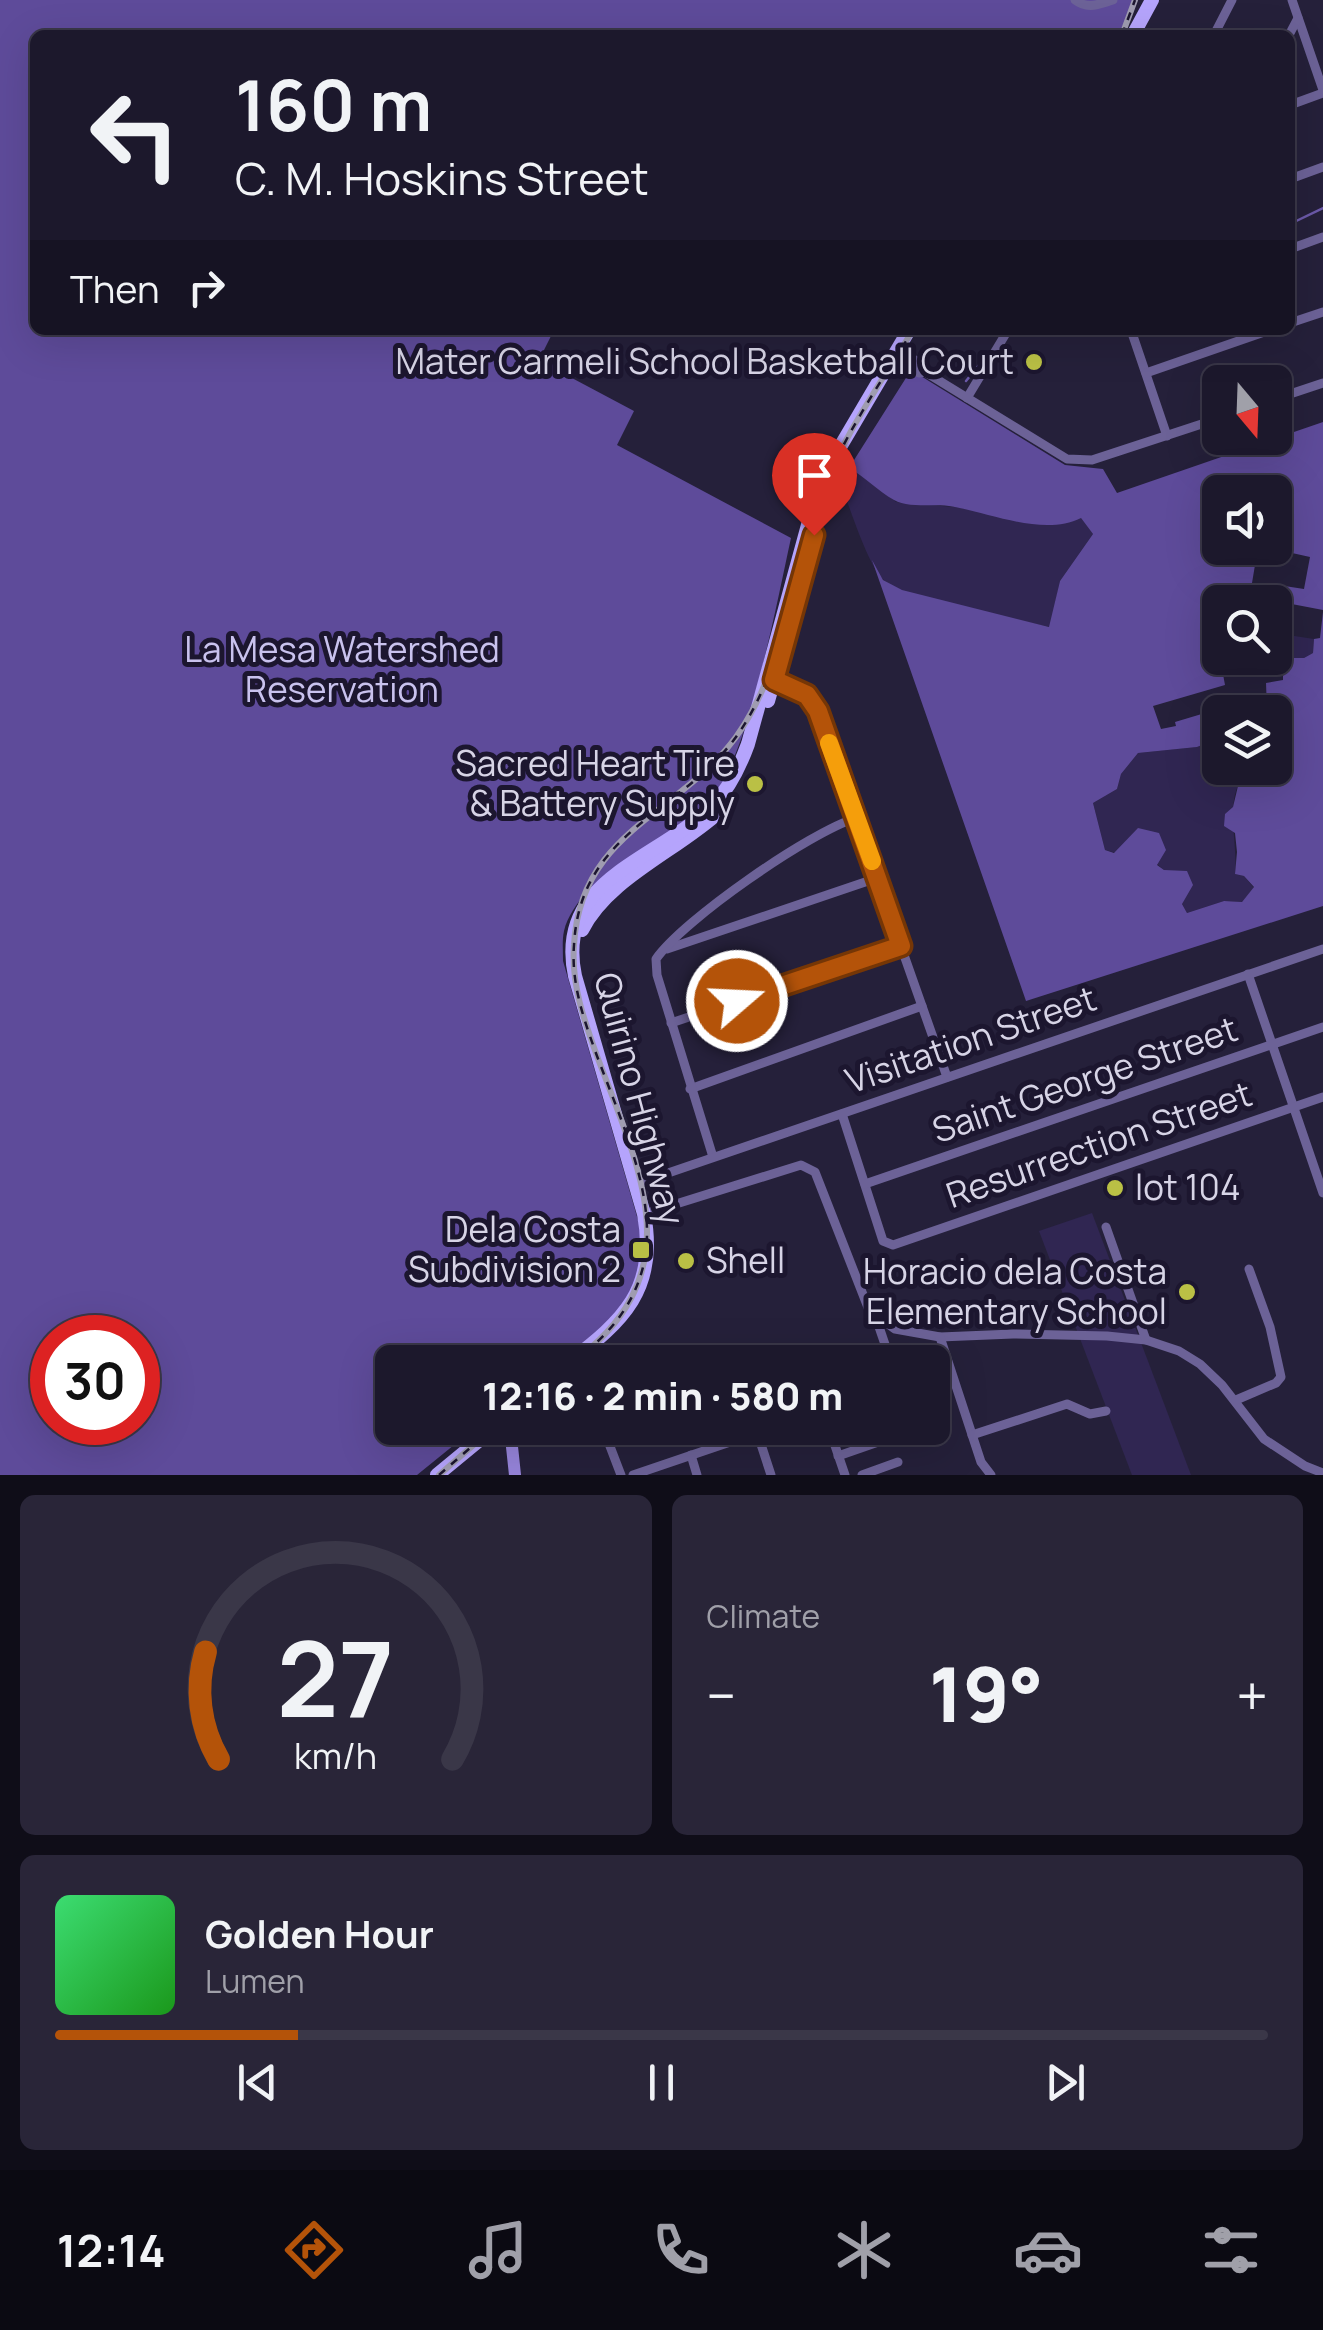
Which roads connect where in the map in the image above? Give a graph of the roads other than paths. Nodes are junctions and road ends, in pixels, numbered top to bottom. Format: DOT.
graph roads {
  1 [pos="1076,0"];
  2 [pos="1113,0"];
  3 [pos="1141,0"];
  4 [pos="1152,0"];
  5 [pos="1232,0"];
  6 [pos="1292,0"];
  7 [pos="1298,18"];
  8 [pos="1126,30"];
  9 [pos="1137,30"];
  10 [pos="1217,30"];
  11 [pos="1292,30"];
  12 [pos="1323,92"];
  13 [pos="1295,103"];
  14 [pos="1323,167"];
  15 [pos="1295,177"];
  16 [pos="1323,237"];
  17 [pos="1295,247"];
  18 [pos="1323,312"];
  19 [pos="1295,321"];
  20 [pos="907,335"];
  21 [pos="916,335"];
  22 [pos="1005,335"];
  23 [pos="1133,335"];
  24 [pos="1256,335"];
  25 [pos="899,354"];
  26 [pos="1146,373"];
  27 [pos="1323,383"];
  28 [pos="1292,393"];
  29 [pos="967,398"];
  30 [pos="1202,424"];
  31 [pos="1167,436"];
  32 [pos="769,679"];
  33 [pos="856,818"];
  34 [pos="878,878"];
  35 [pos="901,946"];
  36 [pos="1323,948"];
  37 [pos="662,951"];
  38 [pos="1248,974"];
  39 [pos="922,1006"];
  40 [pos="671,1023"];
  41 [pos="1323,1027"];
  42 [pos="1272,1044"];
  43 [pos="948,1077"];
  44 [pos="690,1089"];
  45 [pos="1323,1097"];
  46 [pos="1294,1108"];
  47 [pos="842,1114"];
  48 [pos="714,1158"];
  49 [pos="1320,1174"];
  50 [pos="640,1183"];
  51 [pos="865,1184"];
  52 [pos="1323,1193"];
  53 [pos="648,1214"];
  54 [pos="1106,1227"];
  55 [pos="1249,1269"];
  56 [pos="876,1316"];
  57 [pos="940,1337"];
  58 [pos="1146,1340"];
  59 [pos="594,1345"];
  60 [pos="885,1345"];
  61 [pos="1236,1400"];
  62 [pos="1106,1411"];
  63 [pos="972,1435"];
  64 [pos="459,1445"];
  65 [pos="473,1445"];
  66 [pos="512,1445"];
  67 [pos="610,1445"];
  68 [pos="719,1445"];
  69 [pos="761,1445"];
  70 [pos="834,1445"];
  71 [pos="870,1445"];
  72 [pos="690,1455"];
  73 [pos="838,1456"];
  74 [pos="898,1462"];
  75 [pos="1323,1473"];
  76 [pos="640,1474"];
  77 [pos="425,1475"];
  78 [pos="437,1475"];
  79 [pos="515,1475"];
  80 [pos="621,1475"];
  81 [pos="697,1475"];
  82 [pos="771,1475"];
  83 [pos="845,1475"];
  84 [pos="862,1475"];
  85 [pos="991,1475"];
  1 -- 2 [label="street"];
  3 -- 8 [label="main road"];
  4 -- 9 [label="main road"];
  5 -- 10 [label="street"];
  6 -- 7 [label="street"];
  7 -- 11 [label="street"];
  7 -- 12 [label="street"];
  12 -- 13 [label="street"];
  14 -- 15 [label="street"];
  16 -- 17 [label="street"];
  18 -- 19 [label="street"];
  20 -- 25 [label="main road, Quirino Highway"];
  21 -- 25 [label="main road, Quirino Highway"];
  22 -- 29 [label="street"];
  23 -- 26 [label="street"];
  24 -- 26 [label="street"];
  25 -- 29 [label="street"];
  25 -- 32 [label="main road, Quirino Highway"];
  26 -- 31 [label="street"];
  27 -- 28 [label="street"];
  29 -- 31 [label="street"];
  30 -- 31 [label="street"];
  32 -- 33 [label="street"];
  32 -- 50 [label="main road, Quirino Highway"];
  33 -- 34 [label="street"];
  33 -- 37 [label="street"];
  34 -- 35 [label="street"];
  34 -- 37 [label="street"];
  35 -- 39 [label="street"];
  35 -- 40 [label="street"];
  36 -- 38 [label="street, Visitation Street"];
  37 -- 40 [label="street"];
  38 -- 42 [label="street"];
  38 -- 43 [label="street, Visitation Street"];
  39 -- 43 [label="street"];
  39 -- 44 [label="street"];
  40 -- 44 [label="street"];
  41 -- 42 [label="street, Saint George Street"];
  42 -- 46 [label="street"];
  42 -- 51 [label="street, Saint George Street"];
  43 -- 47 [label="street, Visitation Street"];
  44 -- 48 [label="street"];
  45 -- 46 [label="street, Resurrection Street"];
  46 -- 49 [label="street"];
  46 -- 51 [label="street, Resurrection Street"];
  47 -- 48 [label="street, Visitation Street"];
  47 -- 51 [label="street"];
  48 -- 50 [label="street, Visitation Street"];
  49 -- 52 [label="street"];
  50 -- 53 [label="main road, Quirino Highway"];
  53 -- 56 [label="street"];
  53 -- 59 [label="main road, Quirino Highway"];
  54 -- 58 [label="street"];
  55 -- 61 [label="street"];
  56 -- 57 [label="street"];
  56 -- 60 [label="street"];
  57 -- 58 [label="street"];
  57 -- 63 [label="street"];
  58 -- 61 [label="street"];
  61 -- 75 [label="street"];
  62 -- 63 [label="street"];
  63 -- 85 [label="street"];
  64 -- 77 [label="main road"];
  65 -- 78 [label="main road"];
  66 -- 79 [label="street"];
  67 -- 80 [label="street"];
  68 -- 72 [label="street"];
  69 -- 82 [label="street"];
  70 -- 73 [label="street"];
  71 -- 73 [label="street"];
  72 -- 76 [label="street"];
  72 -- 81 [label="street"];
  73 -- 83 [label="street"];
  74 -- 84 [label="street"];
}
